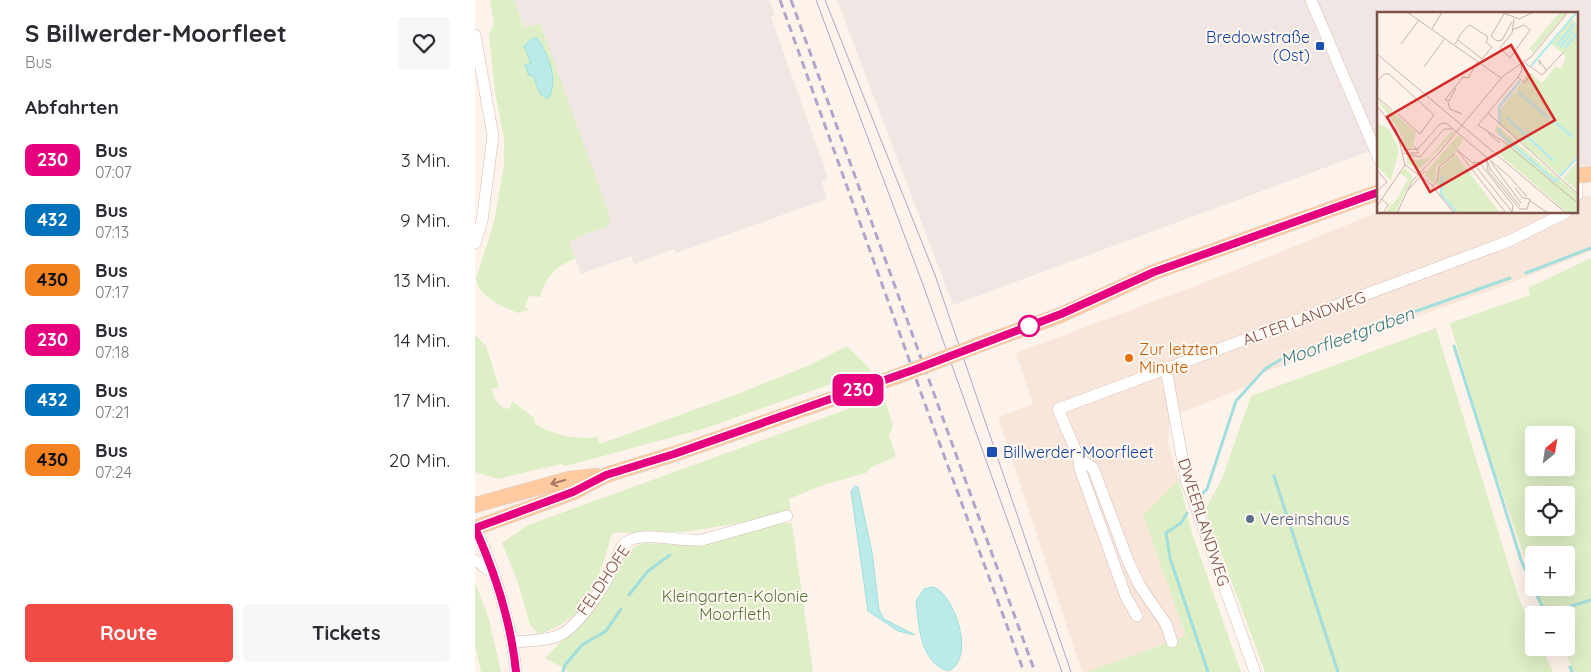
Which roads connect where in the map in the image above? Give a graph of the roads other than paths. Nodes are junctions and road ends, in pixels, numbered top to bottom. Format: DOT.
graph roads {
  1 [pos="1311,0"];
  2 [pos="475,34"];
  3 [pos="1377,154"];
  4 [pos="1377,193"];
  5 [pos="1563,214"];
  6 [pos="475,244"];
  7 [pos="1166,369"];
  8 [pos="1079,458"];
  9 [pos="606,475"];
  10 [pos="475,505"];
  11 [pos="787,516"];
  12 [pos="475,528"];
  13 [pos="475,560"];
  14 [pos="495,574"];
  15 [pos="1137,616"];
  16 [pos="513,642"];
  17 [pos="1172,642"];
  18 [pos="516,672"];
  19 [pos="1255,672"];
  1 -- 3 [label="street"];
  2 -- 6 [label="street"];
  4 -- 9 [label="main road, bridge"];
  5 -- 7 [label="street, ALTER LANDWEG"];
  7 -- 8 [label="street, ALTER LANDWEG"];
  7 -- 19 [label="street, DWEERLANDWEG"];
  8 -- 15 [label="street, ALTER LANDWEG"];
  8 -- 17 [label="street, ALTER LANDWEG"];
  9 -- 10 [label="main road, one-way"];
  9 -- 12 [label="main road"];
  11 -- 16 [label="street, FELDHOFE"];
  12 -- 14 [label="street"];
  13 -- 14 [label="street"];
  14 -- 16 [label="street"];
  16 -- 18 [label="street"];
}
